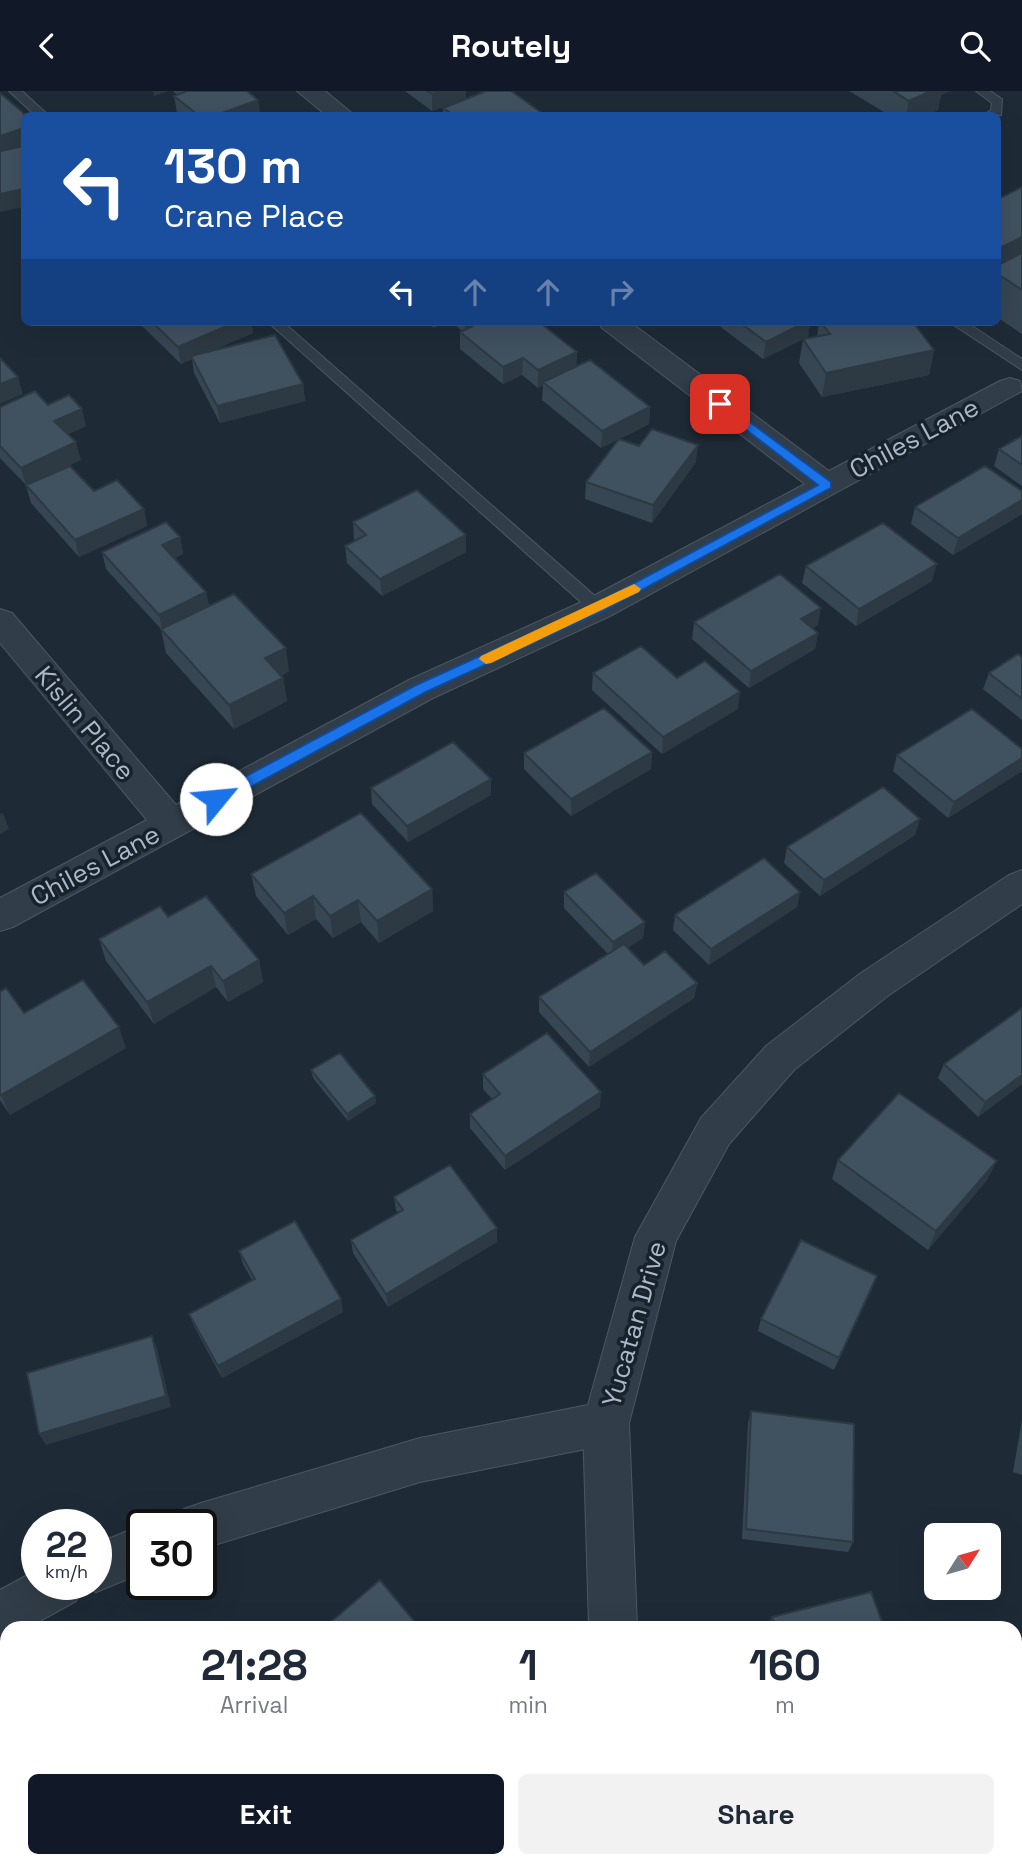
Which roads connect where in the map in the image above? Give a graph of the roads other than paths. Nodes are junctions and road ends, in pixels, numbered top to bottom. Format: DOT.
graph roads {
  1 [pos="15,91"];
  2 [pos="309,91"];
  3 [pos="982,91"];
  4 [pos="39,112"];
  5 [pos="337,112"];
  6 [pos="997,112"];
  7 [pos="280,326"];
  8 [pos="617,326"];
  9 [pos="960,326"];
  10 [pos="1016,376"];
  11 [pos="827,485"];
  12 [pos="598,608"];
  13 [pos="0,621"];
  14 [pos="171,824"];
  15 [pos="1022,885"];
  16 [pos="0,916"];
  17 [pos="607,1423"];
  18 [pos="217,1521"];
  19 [pos="30,1600"];
  20 [pos="0,1617"];
  21 [pos="613,1621"];
  1 -- 4 [label="lane"];
  2 -- 5 [label="street"];
  3 -- 6 [label="lane"];
  7 -- 12 [label="lane"];
  8 -- 11 [label="street"];
  9 -- 10 [label="lane"];
  10 -- 11 [label="street, Chiles Lane"];
  11 -- 12 [label="street, Chiles Lane"];
  12 -- 14 [label="street, Chiles Lane"];
  13 -- 14 [label="street, Kislin Place"];
  14 -- 16 [label="street, Chiles Lane"];
  15 -- 17 [label="street, Yucatan Drive"];
  17 -- 18 [label="street, Yucatan Drive"];
  17 -- 21 [label="street"];
  19 -- 20 [label="street"];
}
